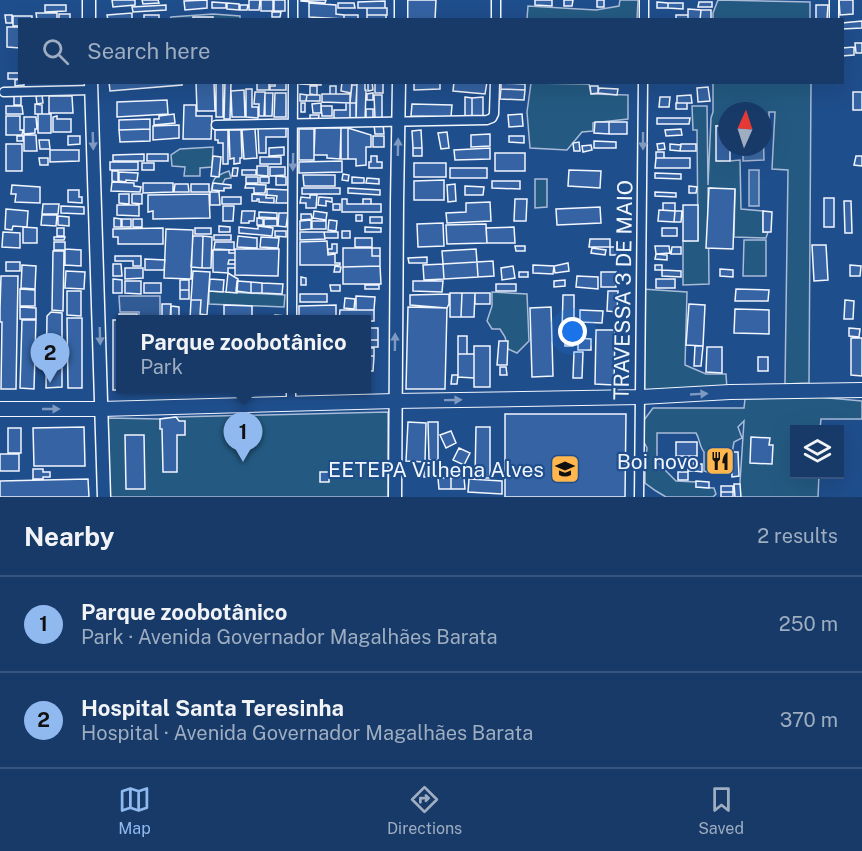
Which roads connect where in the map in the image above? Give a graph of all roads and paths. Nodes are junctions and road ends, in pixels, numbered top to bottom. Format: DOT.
graph roads {
  1 [pos="89,0"];
  2 [pos="293,0"];
  3 [pos="401,0"];
  4 [pos="496,0"];
  5 [pos="644,0"];
  6 [pos="834,0"];
  7 [pos="89,18"];
  8 [pos="293,18"];
  9 [pos="401,18"];
  10 [pos="496,18"];
  11 [pos="644,18"];
  12 [pos="834,18"];
  13 [pos="294,84"];
  14 [pos="399,84"];
  15 [pos="495,84"];
  16 [pos="643,84"];
  17 [pos="91,86"];
  18 [pos="4,92"];
  19 [pos="399,121"];
  20 [pos="294,124"];
  21 [pos="216,125"];
  22 [pos="292,315"];
  23 [pos="862,390"];
  24 [pos="291,393"];
  25 [pos="641,397"];
  26 [pos="395,401"];
  27 [pos="291,405"];
  28 [pos="0,409"];
  29 [pos="101,409"];
  30 [pos="104,497"];
  31 [pos="395,497"];
  32 [pos="639,497"];
  1 -- 7 [label="main road"];
  2 -- 8 [label="street"];
  3 -- 9 [label="main road"];
  4 -- 10 [label="street"];
  5 -- 11 [label="street"];
  6 -- 12 [label="street"];
  13 -- 20 [label="street"];
  14 -- 19 [label="main road"];
  15 -- 19 [label="street"];
  16 -- 25 [label="street, TRAVESSA 3 DE MAIO, one-way"];
  17 -- 18 [label="street"];
  17 -- 29 [label="main road, one-way"];
  19 -- 20 [label="street"];
  26 -- 19 [label="main road, one-way"];
  20 -- 21 [label="street"];
  20 -- 22 [label="street, one-way"];
  25 -- 23 [label="main road, one-way"];
  24 -- 27 [label="street"];
  26 -- 25 [label="main road, one-way"];
  25 -- 32 [label="street, TRAVESSA 3 DE MAIO"];
  26 -- 27 [label="main road"];
  26 -- 31 [label="main road"];
  27 -- 29 [label="main road"];
  28 -- 29 [label="main road, one-way"];
  29 -- 30 [label="main road"];
}
